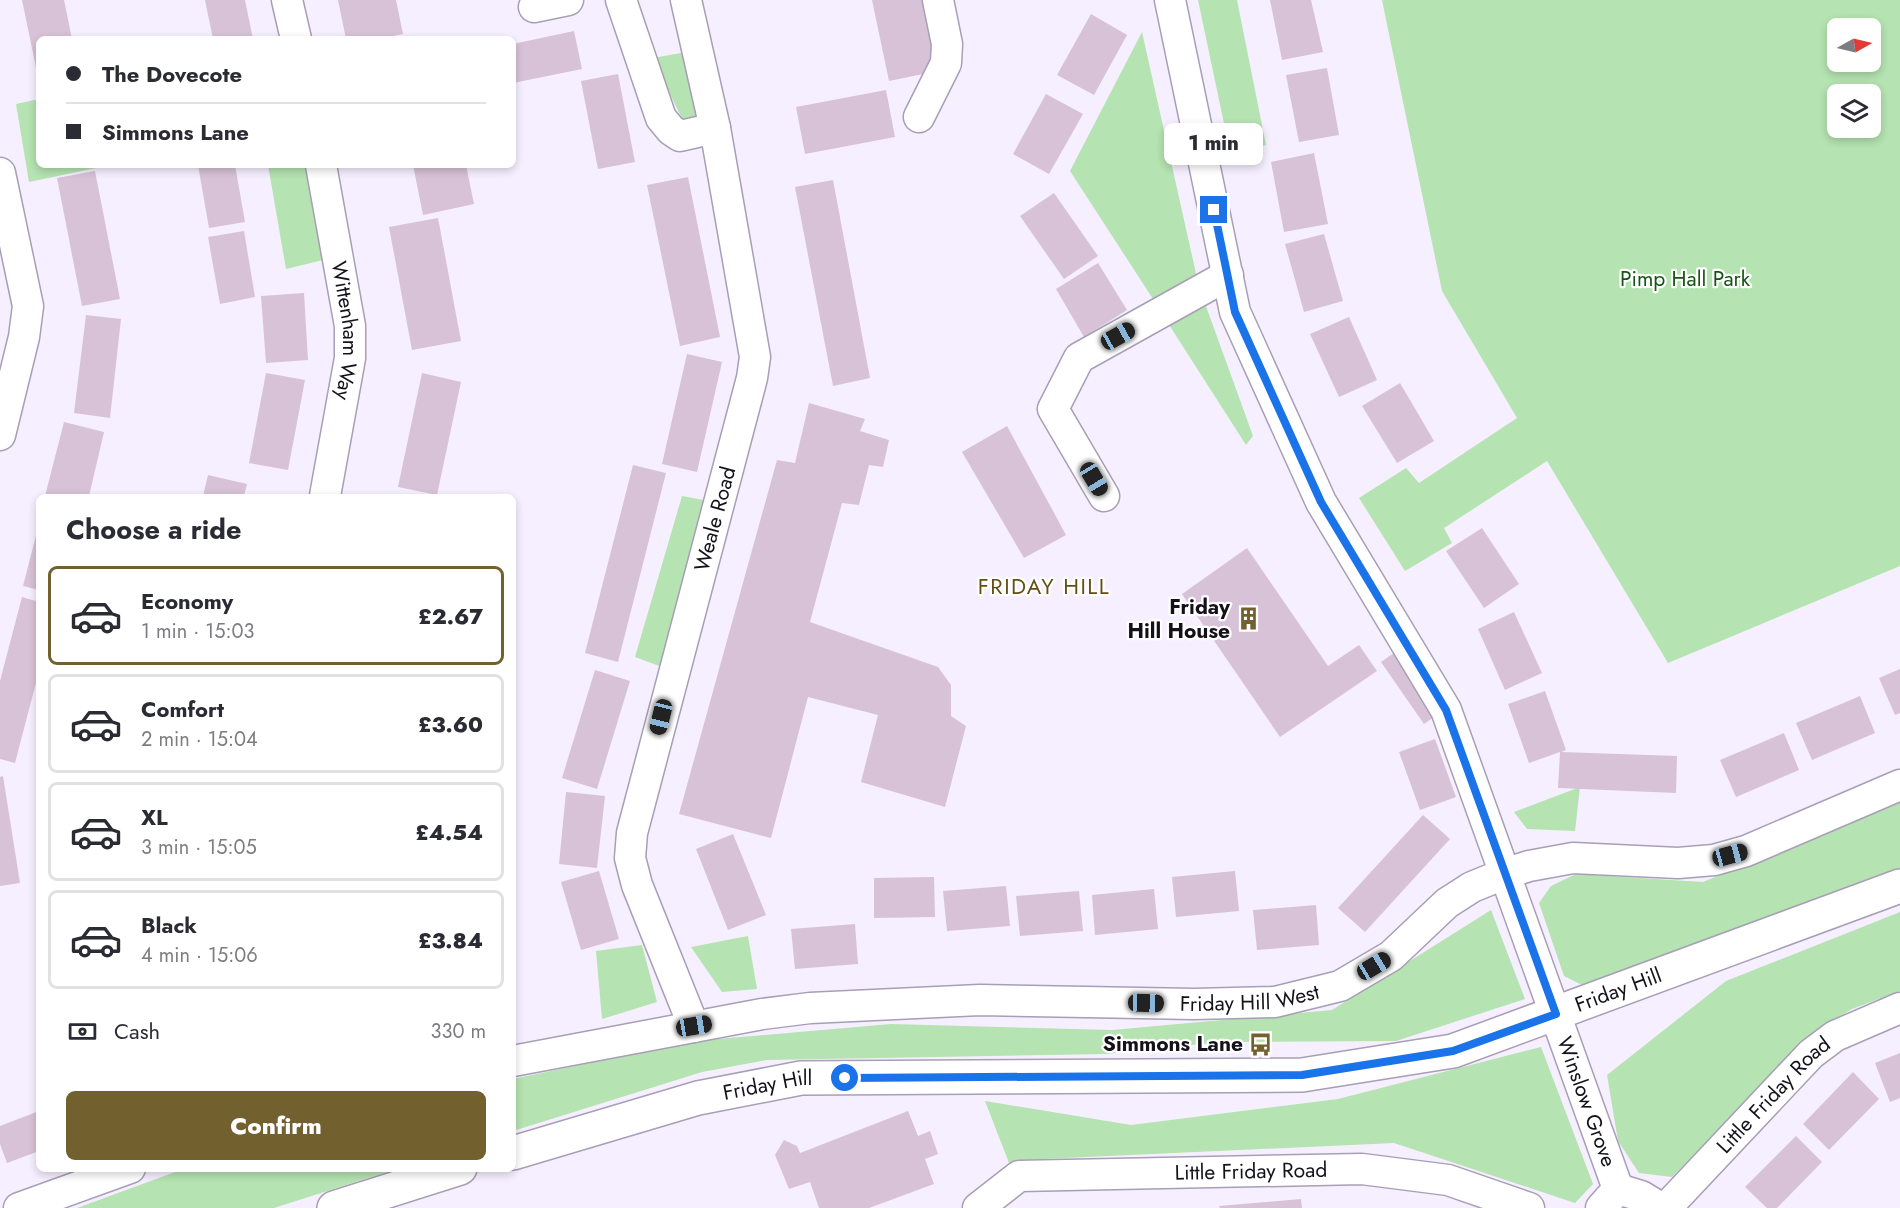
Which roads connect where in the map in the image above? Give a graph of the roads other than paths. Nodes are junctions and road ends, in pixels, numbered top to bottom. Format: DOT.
graph roads {
  1 [pos="287,0"];
  2 [pos="568,0"];
  3 [pos="621,0"];
  4 [pos="686,0"];
  5 [pos="938,0"];
  6 [pos="1170,0"];
  7 [pos="534,7"];
  8 [pos="295,36"];
  9 [pos="919,117"];
  10 [pos="715,128"];
  11 [pos="322,168"];
  12 [pos="0,173"];
  13 [pos="1228,275"];
  14 [pos="0,435"];
  15 [pos="325,494"];
  16 [pos="1104,496"];
  17 [pos="1900,785"];
  18 [pos="1504,874"];
  19 [pos="1900,886"];
  20 [pos="1900,1008"];
  21 [pos="1556,1014"];
  22 [pos="694,1026"];
  23 [pos="516,1060"];
  24 [pos="516,1152"];
  25 [pos="119,1172"];
  26 [pos="452,1172"];
  27 [pos="398,1198"];
  28 [pos="1609,1198"];
  29 [pos="19,1208"];
  30 [pos="334,1208"];
  31 [pos="978,1208"];
  32 [pos="1528,1208"];
  33 [pos="1661,1208"];
  34 [pos="1666,1208"];
  1 -- 8 [label="street"];
  2 -- 7 [label="street"];
  3 -- 10 [label="street"];
  4 -- 10 [label="street, Weale Road"];
  5 -- 9 [label="street"];
  6 -- 13 [label="street"];
  10 -- 22 [label="street, Weale Road"];
  11 -- 15 [label="street, Wittenham Way"];
  12 -- 14 [label="street"];
  13 -- 16 [label="street"];
  13 -- 18 [label="street"];
  17 -- 18 [label="street, Friday Hill West"];
  18 -- 21 [label="street"];
  18 -- 22 [label="street, Friday Hill West"];
  19 -- 21 [label="main road, Friday Hill"];
  20 -- 34 [label="street, Little Friday Road"];
  21 -- 24 [label="main road, Friday Hill"];
  21 -- 28 [label="street, Winslow Grove"];
  22 -- 23 [label="street, Friday Hill West"];
  25 -- 29 [label="street"];
  26 -- 27 [label="main road"];
  27 -- 30 [label="main road"];
  28 -- 33 [label="street, Winslow Grove"];
  31 -- 32 [label="street, Little Friday Road"];
}
